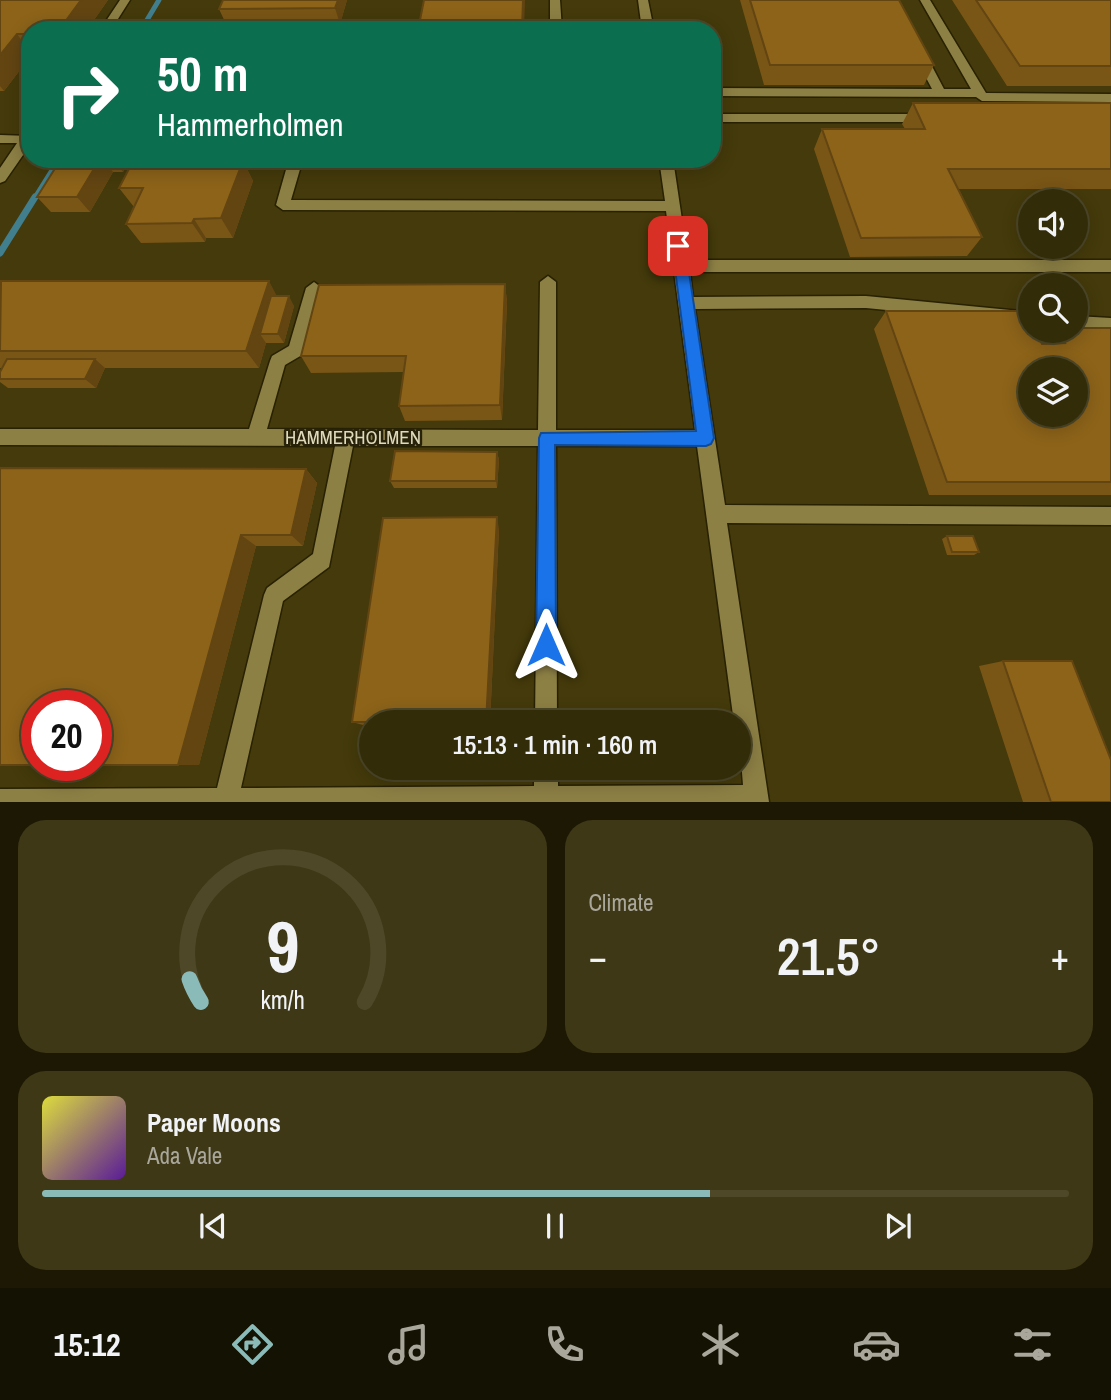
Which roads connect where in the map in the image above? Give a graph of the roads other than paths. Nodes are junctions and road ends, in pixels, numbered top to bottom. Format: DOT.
graph roads {
  1 [pos="125,0"];
  2 [pos="555,0"];
  3 [pos="643,0"];
  4 [pos="925,0"];
  5 [pos="110,21"];
  6 [pos="556,21"];
  7 [pos="646,21"];
  8 [pos="916,46"];
  9 [pos="721,92"];
  10 [pos="940,93"];
  11 [pos="979,93"];
  12 [pos="1111,98"];
  13 [pos="721,118"];
  14 [pos="939,118"];
  15 [pos="21,138"];
  16 [pos="0,139"];
  17 [pos="21,147"];
  18 [pos="293,168"];
  19 [pos="667,168"];
  20 [pos="0,178"];
  21 [pos="673,206"];
  22 [pos="681,266"];
  23 [pos="1111,266"];
  24 [pos="548,282"];
  25 [pos="313,288"];
  26 [pos="686,303"];
  27 [pos="1018,316"];
  28 [pos="1088,323"];
  29 [pos="1111,324"];
  30 [pos="0,437"];
  31 [pos="256,437"];
  32 [pos="346,437"];
  33 [pos="547,438"];
  34 [pos="706,438"];
  35 [pos="716,514"];
  36 [pos="1111,516"];
  37 [pos="546,710"];
  38 [pos="546,780"];
  39 [pos="757,799"];
  40 [pos="226,800"];
  41 [pos="546,800"];
  42 [pos="0,801"];
  43 [pos="22,801"];
  44 [pos="279,801"];
  1 -- 5 [label="street"];
  2 -- 6 [label="street"];
  3 -- 7 [label="street"];
  4 -- 11 [label="street"];
  8 -- 10 [label="street"];
  9 -- 10 [label="street"];
  10 -- 11 [label="street"];
  11 -- 12 [label="street"];
  13 -- 14 [label="street"];
  15 -- 16 [label="street"];
  17 -- 20 [label="street"];
  18 -- 21 [label="street"];
  19 -- 21 [label="street"];
  21 -- 22 [label="street"];
  22 -- 23 [label="street"];
  22 -- 26 [label="street"];
  24 -- 33 [label="street"];
  25 -- 31 [label="street"];
  26 -- 27 [label="street"];
  26 -- 34 [label="street"];
  28 -- 29 [label="street"];
  30 -- 31 [label="street, HAMMERHOLMEN"];
  31 -- 32 [label="street, HAMMERHOLMEN"];
  32 -- 33 [label="street, HAMMERHOLMEN"];
  32 -- 40 [label="street"];
  33 -- 34 [label="street, HAMMERHOLMEN"];
  33 -- 37 [label="street"];
  34 -- 35 [label="street"];
  35 -- 36 [label="street"];
  35 -- 39 [label="street"];
  38 -- 41 [label="street"];
  39 -- 41 [label="street"];
  40 -- 43 [label="street"];
  40 -- 44 [label="street"];
  41 -- 44 [label="street"];
  42 -- 43 [label="street"];
}
